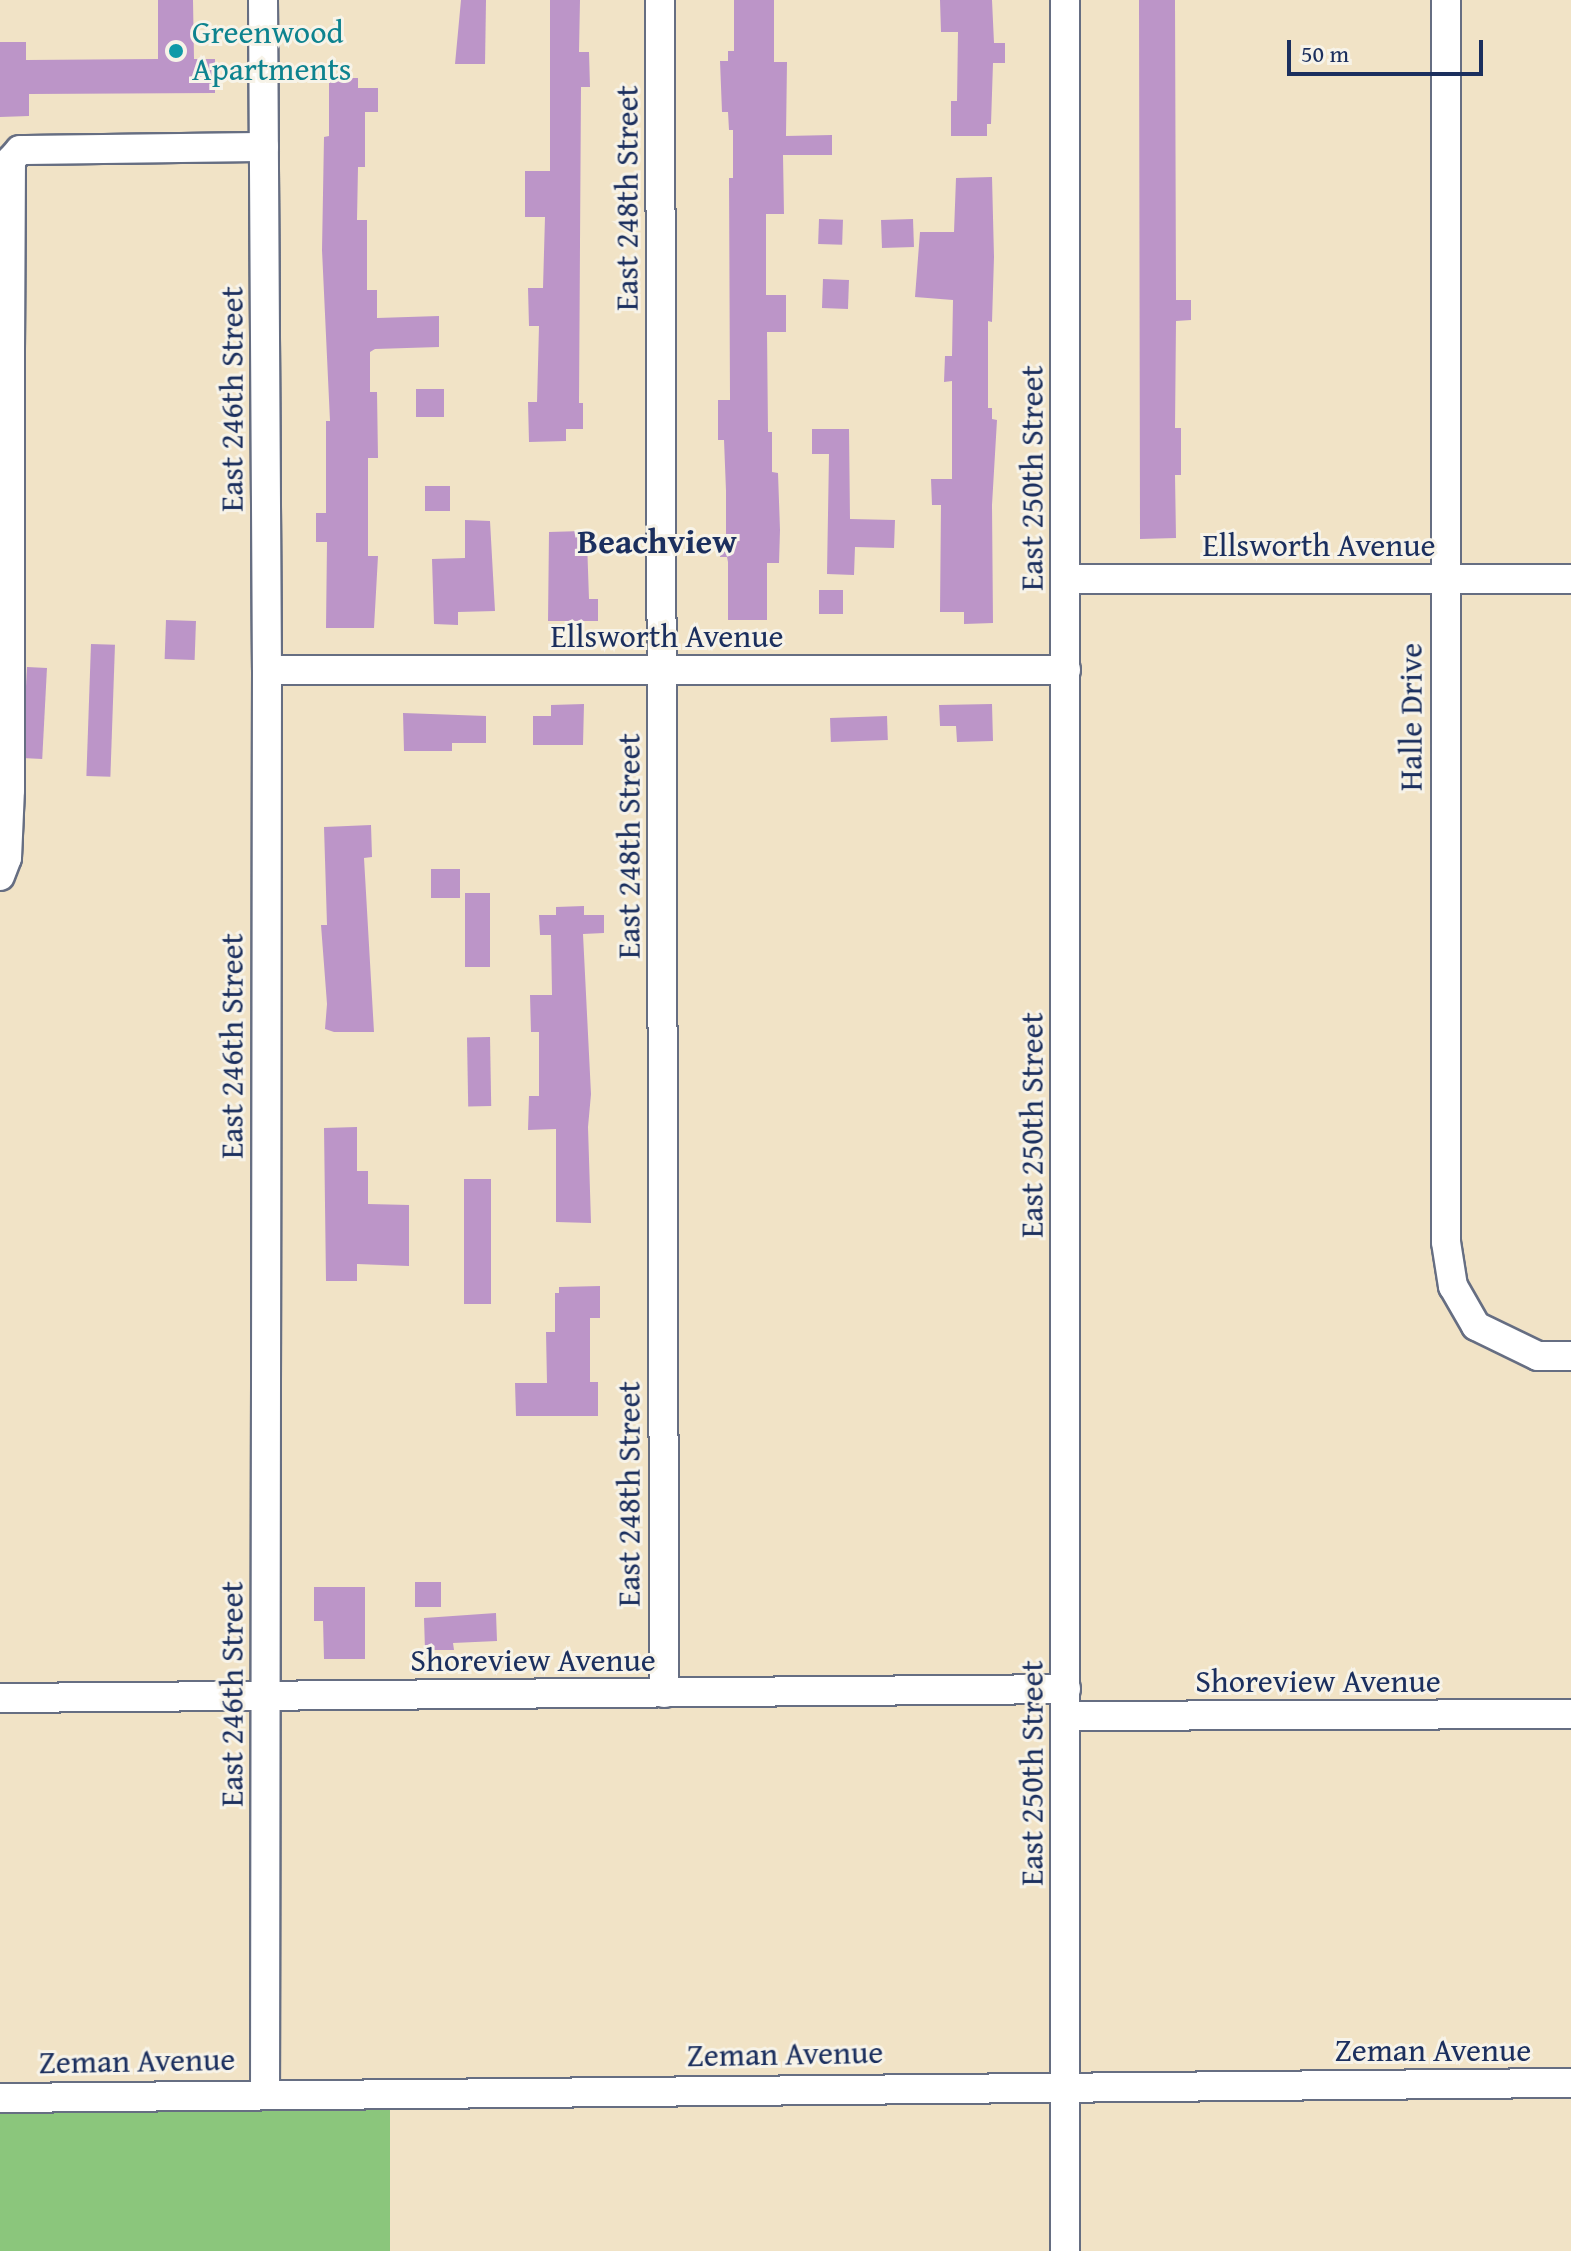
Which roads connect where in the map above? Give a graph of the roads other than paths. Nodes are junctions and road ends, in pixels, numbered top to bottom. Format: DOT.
graph roads {
  1 [pos="263,0"];
  2 [pos="660,0"];
  3 [pos="1065,0"];
  4 [pos="1446,0"];
  5 [pos="264,147"];
  6 [pos="5,353"];
  7 [pos="1066,579"];
  8 [pos="1445,579"];
  9 [pos="1571,579"];
  10 [pos="267,670"];
  11 [pos="662,670"];
  12 [pos="1066,670"];
  13 [pos="0,876"];
  14 [pos="1571,1356"];
  15 [pos="664,1693"];
  16 [pos="265,1696"];
  17 [pos="0,1698"];
  18 [pos="1066,1703"];
  19 [pos="1571,1714"];
  20 [pos="1571,2083"];
  21 [pos="1065,2086"];
  22 [pos="265,2093"];
  23 [pos="0,2098"];
  24 [pos="1065,2251"];
  1 -- 5 [label="street, East 246th Street"];
  2 -- 11 [label="street, East 248th Street"];
  3 -- 7 [label="street, East 250th Street"];
  4 -- 8 [label="street, Halle Drive"];
  5 -- 6 [label="street"];
  5 -- 10 [label="street, East 246th Street"];
  6 -- 13 [label="street"];
  7 -- 8 [label="street, Ellsworth Avenue"];
  7 -- 12 [label="street, East 250th Street"];
  8 -- 9 [label="street, Ellsworth Avenue"];
  8 -- 14 [label="street, Halle Drive"];
  10 -- 11 [label="street, Ellsworth Avenue"];
  10 -- 16 [label="street, East 246th Street"];
  11 -- 12 [label="street, Ellsworth Avenue"];
  11 -- 15 [label="street, East 248th Street"];
  12 -- 18 [label="street, East 250th Street"];
  15 -- 16 [label="street, Shoreview Avenue"];
  15 -- 18 [label="street, Shoreview Avenue"];
  16 -- 17 [label="street, Shoreview Avenue"];
  16 -- 22 [label="street, East 246th Street"];
  18 -- 19 [label="street, Shoreview Avenue"];
  18 -- 21 [label="street, East 250th Street"];
  20 -- 21 [label="street, Zeman Avenue"];
  21 -- 22 [label="street, Zeman Avenue"];
  21 -- 24 [label="street, East 250th Street"];
  22 -- 23 [label="street, Zeman Avenue"];
}
